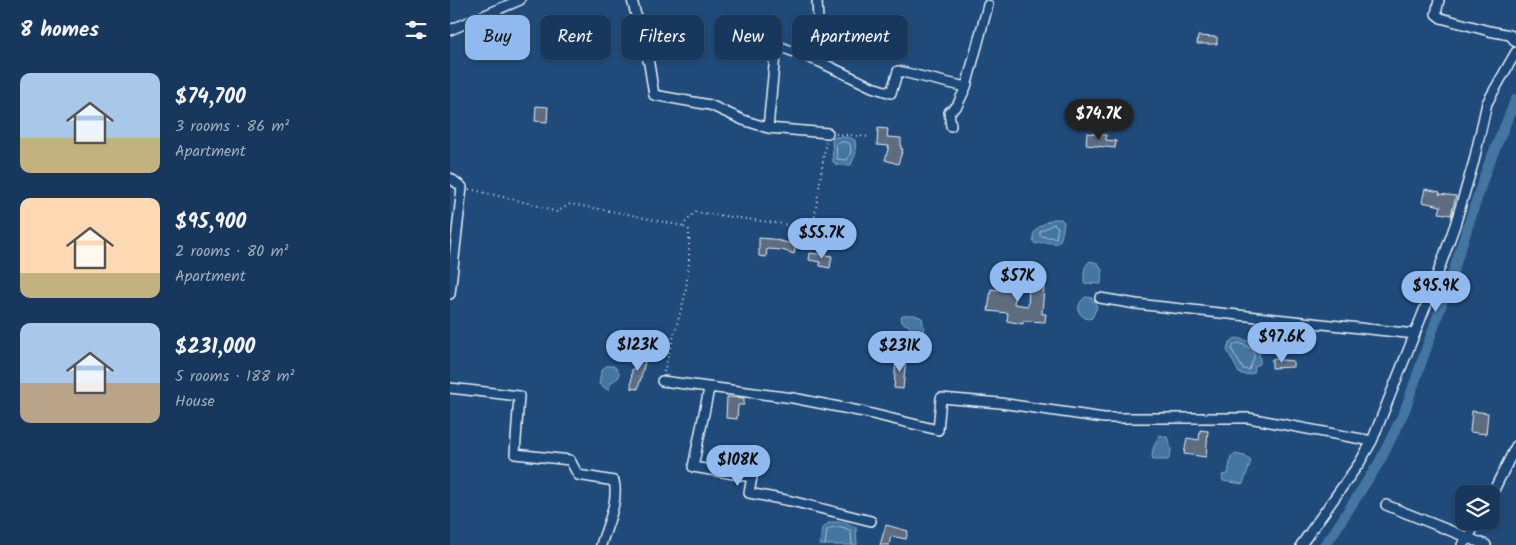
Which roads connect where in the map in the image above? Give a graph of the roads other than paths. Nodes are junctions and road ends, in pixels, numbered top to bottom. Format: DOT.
graph roads {
  1 [pos="520,0"];
  2 [pos="632,0"];
  3 [pos="817,0"];
  4 [pos="1439,0"];
  5 [pos="988,5"];
  6 [pos="450,30"];
  7 [pos="1516,42"];
  8 [pos="1516,52"];
  9 [pos="820,62"];
  10 [pos="966,87"];
  11 [pos="951,126"];
  12 [pos="768,128"];
  13 [pos="828,133"];
  14 [pos="450,178"];
  15 [pos="450,294"];
  16 [pos="1100,298"];
  17 [pos="1414,334"];
  18 [pos="662,381"];
  19 [pos="450,388"];
  20 [pos="709,389"];
  21 [pos="1372,441"];
  22 [pos="1516,446"];
  23 [pos="1496,485"];
  24 [pos="1386,505"];
  25 [pos="871,521"];
  26 [pos="1472,530"];
  27 [pos="1465,542"];
  28 [pos="601,545"];
  29 [pos="1301,545"];
  30 [pos="1486,545"];
  1 -- 6 [label="street"];
  2 -- 12 [label="street"];
  3 -- 9 [label="street"];
  4 -- 7 [label="street"];
  5 -- 10 [label="street"];
  8 -- 17 [label="street"];
  9 -- 10 [label="street"];
  9 -- 12 [label="street"];
  10 -- 11 [label="street"];
  12 -- 13 [label="street"];
  14 -- 15 [label="street"];
  16 -- 17 [label="street"];
  17 -- 21 [label="street"];
  18 -- 20 [label="street"];
  19 -- 28 [label="street"];
  20 -- 21 [label="street"];
  20 -- 25 [label="street"];
  21 -- 29 [label="street"];
  22 -- 23 [label="street"];
  24 -- 27 [label="street"];
  26 -- 27 [label="street"];
  27 -- 30 [label="street"];
}
